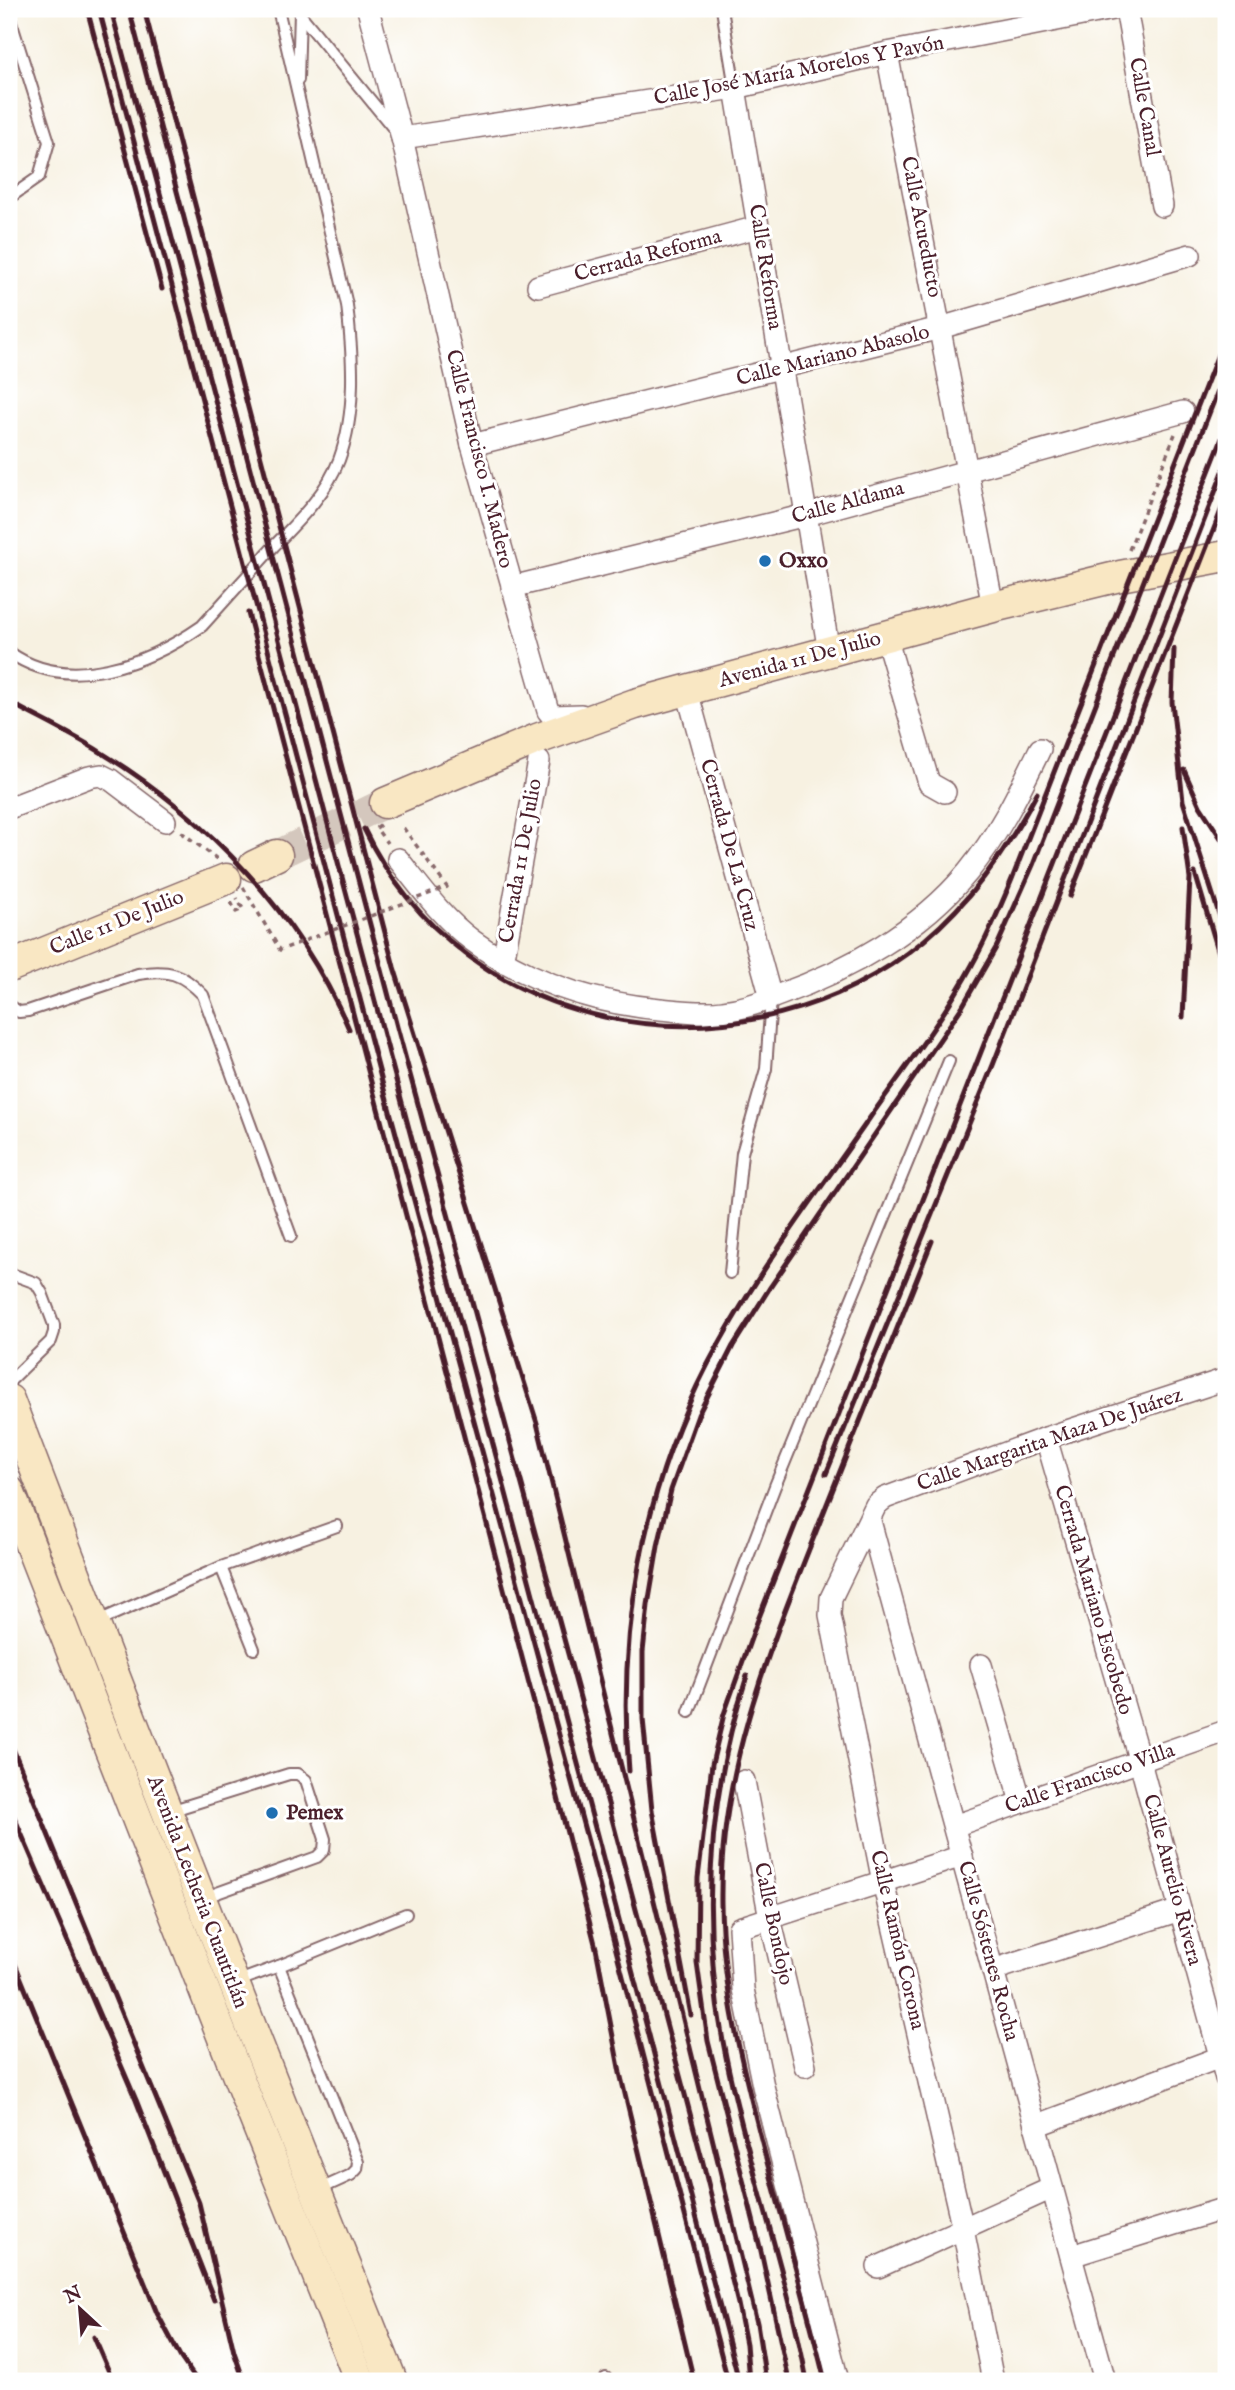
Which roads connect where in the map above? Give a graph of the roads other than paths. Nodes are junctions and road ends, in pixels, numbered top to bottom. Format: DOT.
graph roads {
  1 [pos="278,9"];
  2 [pos="368,9"];
  3 [pos="722,9"];
  4 [pos="1113,9"];
  5 [pos="1126,9"];
  6 [pos="300,12"];
  7 [pos="9,15"];
  8 [pos="887,53"];
  9 [pos="735,88"];
  10 [pos="297,93"];
  11 [pos="402,138"];
  12 [pos="9,198"];
  13 [pos="1162,206"];
  14 [pos="758,227"];
  15 [pos="1190,255"];
  16 [pos="538,286"];
  17 [pos="940,328"];
  18 [pos="782,369"];
  19 [pos="1183,412"];
  20 [pos="472,445"];
  21 [pos="967,470"];
  22 [pos="806,515"];
  23 [pos="1226,556"];
  24 [pos="512,587"];
  25 [pos="993,607"];
  26 [pos="886,637"];
  27 [pos="9,652"];
  28 [pos="829,652"];
  29 [pos="687,691"];
  30 [pos="614,710"];
  31 [pos="1040,749"];
  32 [pos="539,761"];
  33 [pos="945,792"];
  34 [pos="9,808"];
  35 [pos="394,815"];
  36 [pos="165,821"];
  37 [pos="398,859"];
  38 [pos="250,872"];
  39 [pos="503,962"];
  40 [pos="9,967"];
  41 [pos="771,999"];
  42 [pos="9,1004"];
  43 [pos="949,1061"];
  44 [pos="291,1236"];
  45 [pos="9,1273"];
  46 [pos="730,1273"];
  47 [pos="1226,1379"];
  48 [pos="9,1382"];
  49 [pos="9,1401"];
  50 [pos="1046,1438"];
  51 [pos="9,1491"];
  52 [pos="873,1513"];
  53 [pos="337,1526"];
  54 [pos="221,1567"];
  55 [pos="93,1623"];
  56 [pos="254,1649"];
  57 [pos="981,1665"];
  58 [pos="690,1712"];
  59 [pos="1226,1731"];
  60 [pos="1140,1762"];
  61 [pos="744,1781"];
  62 [pos="1021,1802"];
  63 [pos="166,1812"];
  64 [pos="954,1826"];
  65 [pos="962,1856"];
  66 [pos="883,1882"];
  67 [pos="200,1899"];
  68 [pos="1180,1910"];
  69 [pos="406,1914"];
  70 [pos="770,1918"];
  71 [pos="279,1966"];
  72 [pos="993,1970"];
  73 [pos="233,1983"];
  74 [pos="1223,2056"];
  75 [pos="806,2066"];
  76 [pos="1226,2078"];
  77 [pos="261,2097"];
  78 [pos="1035,2126"];
  79 [pos="1052,2188"];
  80 [pos="316,2191"];
  81 [pos="1226,2208"];
  82 [pos="963,2229"];
  83 [pos="1071,2256"];
  84 [pos="878,2267"];
  85 [pos="360,2381"];
  86 [pos="392,2381"];
  87 [pos="838,2381"];
  88 [pos="993,2381"];
  89 [pos="1105,2381"];
  1 -- 10 [label="lane"];
  2 -- 11 [label="street, Calle Francisco I. Madero"];
  3 -- 9 [label="lane"];
  4 -- 8 [label="street, Calle José María Morelos Y Pavón"];
  5 -- 13 [label="street, Calle Canal"];
  6 -- 10 [label="lane"];
  6 -- 11 [label="lane"];
  7 -- 12 [label="lane"];
  8 -- 9 [label="street, Calle José María Morelos Y Pavón"];
  8 -- 17 [label="street, Calle Acueducto"];
  9 -- 11 [label="street, Calle José María Morelos Y Pavón"];
  9 -- 14 [label="street, Calle Reforma"];
  10 -- 27 [label="lane"];
  11 -- 20 [label="street, Calle Francisco I. Madero"];
  14 -- 16 [label="street, Cerrada Reforma"];
  14 -- 18 [label="street, Calle Reforma"];
  15 -- 17 [label="street, Calle Mariano Abasolo"];
  17 -- 18 [label="street, Calle Mariano Abasolo"];
  17 -- 21 [label="street, Calle Acueducto"];
  18 -- 20 [label="street, Calle Mariano Abasolo"];
  18 -- 22 [label="street, Calle Reforma"];
  19 -- 21 [label="street, Calle Aldama"];
  20 -- 24 [label="street, Calle Francisco I. Madero"];
  21 -- 22 [label="street, Calle Aldama"];
  21 -- 25 [label="street, Calle Acueducto"];
  22 -- 24 [label="street, Calle Aldama"];
  22 -- 28 [label="street, Calle Reforma"];
  23 -- 25 [label="main road, Avenida 11 De Julio"];
  24 -- 30 [label="street, Calle Francisco I. Madero"];
  25 -- 26 [label="main road, Avenida 11 De Julio"];
  26 -- 28 [label="main road, Avenida 11 De Julio"];
  26 -- 33 [label="street"];
  28 -- 29 [label="main road, Avenida 11 De Julio"];
  29 -- 30 [label="main road, Avenida 11 De Julio"];
  29 -- 41 [label="street, Cerrada De La Cruz"];
  30 -- 35 [label="main road, Avenida 11 De Julio"];
  31 -- 41 [label="street"];
  32 -- 39 [label="street, Cerrada 11 De Julio"];
  34 -- 36 [label="street"];
  37 -- 39 [label="street"];
  38 -- 40 [label="main road, Calle 11 De Julio"];
  39 -- 41 [label="street"];
  41 -- 46 [label="lane"];
  42 -- 44 [label="lane"];
  43 -- 58 [label="lane"];
  45 -- 48 [label="lane"];
  47 -- 50 [label="street, Calle Margarita Maza De Juárez"];
  49 -- 55 [label="main road, Avenida Lecheria Cuautitlán"];
  50 -- 52 [label="street, Calle Margarita Maza De Juárez"];
  50 -- 60 [label="street, Cerrada Mariano Escobedo"];
  51 -- 77 [label="main road, Avenida Lecheria Cuautitlán"];
  52 -- 64 [label="street, Calle Sóstenes Rocha"];
  52 -- 66 [label="street, Calle Ramón Corona"];
  53 -- 54 [label="lane"];
  54 -- 55 [label="lane"];
  54 -- 56 [label="lane"];
  55 -- 63 [label="main road, Avenida Lecheria Cuautitlán"];
  57 -- 62 [label="street"];
  59 -- 60 [label="street, Calle Francisco Villa"];
  60 -- 62 [label="street, Calle Francisco Villa"];
  60 -- 68 [label="street, Calle Aurelio Rivera"];
  61 -- 70 [label="street, Calle Bondojo"];
  62 -- 64 [label="street, Calle Francisco Villa"];
  63 -- 67 [label="main road, Avenida Lecheria Cuautitlán"];
  63 -- 67 [label="lane"];
  64 -- 65 [label="street, Calle Sóstenes Rocha"];
  65 -- 66 [label="street"];
  65 -- 72 [label="street, Calle Sóstenes Rocha"];
  66 -- 70 [label="street"];
  66 -- 82 [label="street, Calle Ramón Corona"];
  67 -- 73 [label="main road, Avenida Lecheria Cuautitlán"];
  68 -- 72 [label="street"];
  68 -- 74 [label="street, Calle Aurelio Rivera"];
  69 -- 71 [label="lane"];
  70 -- 75 [label="street, Calle Bondojo"];
  70 -- 87 [label="street"];
  71 -- 73 [label="lane"];
  71 -- 80 [label="lane"];
  72 -- 78 [label="street, Calle Sóstenes Rocha"];
  73 -- 77 [label="main road, Avenida Lecheria Cuautitlán"];
  74 -- 76 [label="street, Calle Aurelio Rivera"];
  74 -- 78 [label="street"];
  77 -- 80 [label="main road, Avenida Lecheria Cuautitlán"];
  77 -- 85 [label="main road, Avenida Lecheria Cuautitlán"];
  78 -- 79 [label="street, Calle Sóstenes Rocha"];
  79 -- 82 [label="street"];
  79 -- 83 [label="street, Calle Sóstenes Rocha"];
  80 -- 86 [label="main road, Avenida Lecheria Cuautitlán"];
  81 -- 83 [label="street"];
  82 -- 84 [label="street"];
  82 -- 88 [label="street, Calle Ramón Corona"];
  83 -- 89 [label="street, Calle Sóstenes Rocha"];
}
